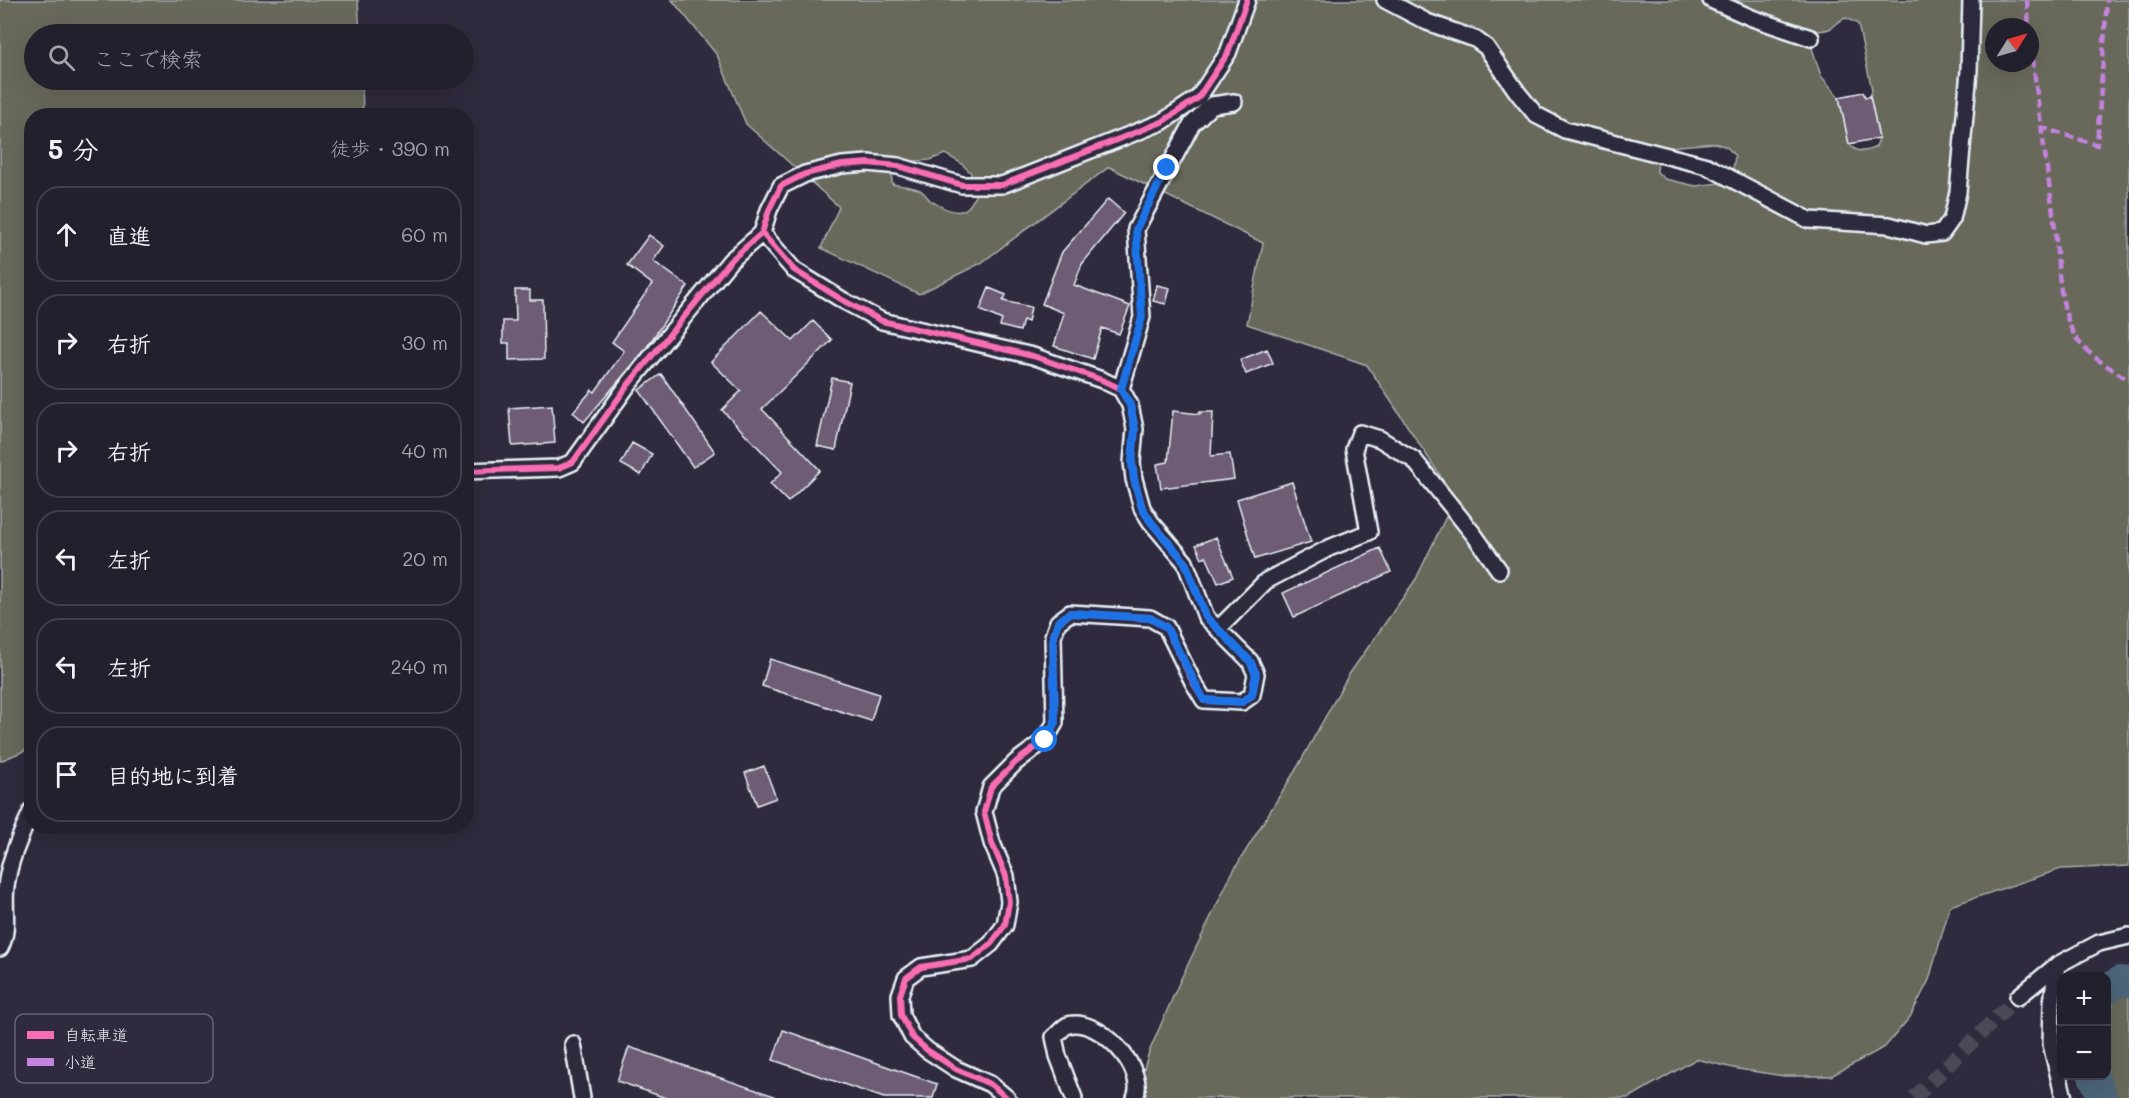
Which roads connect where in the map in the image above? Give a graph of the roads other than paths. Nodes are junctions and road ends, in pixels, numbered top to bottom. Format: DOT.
graph roads {
  1 [pos="1246,0"];
  2 [pos="1385,0"];
  3 [pos="1711,0"];
  4 [pos="1971,0"];
  5 [pos="1810,38"];
  6 [pos="1234,102"];
  7 [pos="762,233"];
  8 [pos="1121,389"];
  9 [pos="474,471"];
  10 [pos="1499,570"];
  11 [pos="1218,629"];
  12 [pos="24,828"];
  13 [pos="2129,936"];
  14 [pos="0,948"];
  15 [pos="2057,964"];
  16 [pos="2018,997"];
  17 [pos="573,1044"];
  18 [pos="582,1098"];
  19 [pos="1007,1098"];
  20 [pos="1074,1098"];
  21 [pos="1135,1098"];
  22 [pos="2064,1098"];
  1 -- 7 [label="street"];
  2 -- 4 [label="street"];
  3 -- 5 [label="street"];
  6 -- 8 [label="street"];
  7 -- 8 [label="street"];
  7 -- 9 [label="street"];
  8 -- 11 [label="street"];
  10 -- 11 [label="street"];
  11 -- 19 [label="street"];
  12 -- 14 [label="street"];
  13 -- 15 [label="street"];
  15 -- 16 [label="street"];
  15 -- 22 [label="street"];
  17 -- 18 [label="street"];
  20 -- 21 [label="street"];
}
